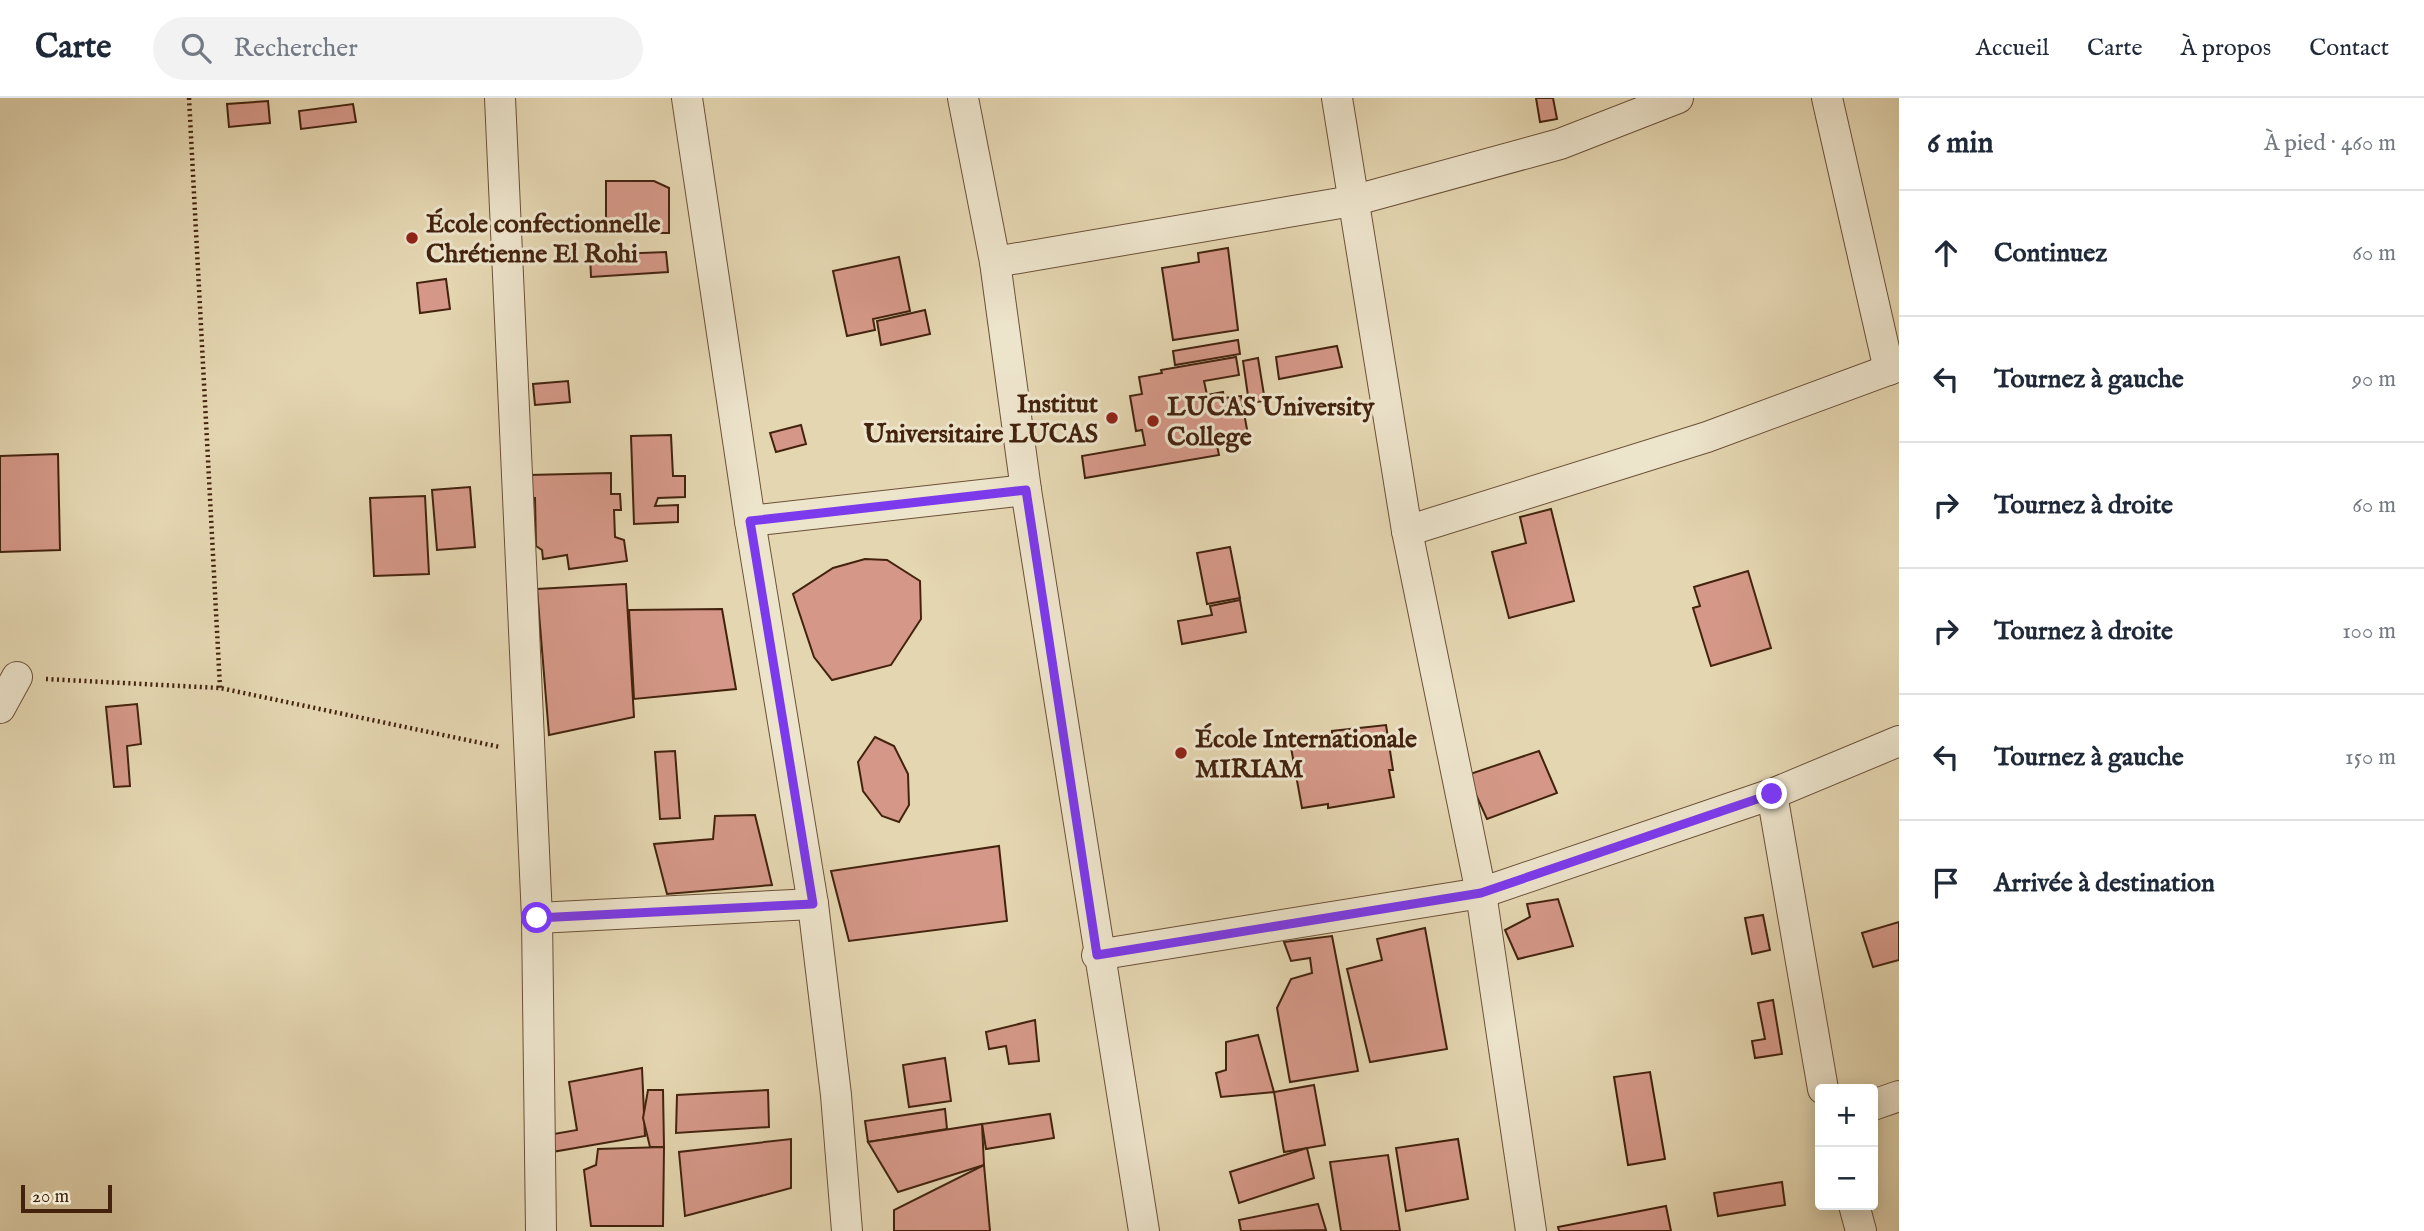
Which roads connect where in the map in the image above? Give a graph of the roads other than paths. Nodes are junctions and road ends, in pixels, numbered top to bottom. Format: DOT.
graph roads {
  1 [pos="500,98"];
  2 [pos="687,98"];
  3 [pos="963,98"];
  4 [pos="1337,98"];
  5 [pos="1678,98"];
  6 [pos="1827,98"];
  7 [pos="1352,201"];
  8 [pos="995,262"];
  9 [pos="1894,368"];
  10 [pos="1026,490"];
  11 [pos="750,521"];
  12 [pos="1407,531"];
  13 [pos="18,677"];
  14 [pos="0,708"];
  15 [pos="1899,741"];
  16 [pos="1772,794"];
  17 [pos="1481,893"];
  18 [pos="813,904"];
  19 [pos="537,918"];
  20 [pos="1097,955"];
  21 [pos="1822,1084"];
  22 [pos="1899,1096"];
  23 [pos="1878,1103"];
  24 [pos="1855,1210"];
  25 [pos="541,1231"];
  26 [pos="847,1231"];
  27 [pos="1144,1231"];
  28 [pos="1531,1231"];
  29 [pos="1861,1231"];
  1 -- 19 [label="street"];
  2 -- 11 [label="street"];
  3 -- 8 [label="street"];
  4 -- 7 [label="street"];
  5 -- 7 [label="street"];
  6 -- 9 [label="street"];
  7 -- 8 [label="street"];
  7 -- 12 [label="street"];
  8 -- 10 [label="street"];
  9 -- 12 [label="street"];
  10 -- 11 [label="street"];
  10 -- 20 [label="street"];
  11 -- 18 [label="street"];
  12 -- 17 [label="street"];
  13 -- 14 [label="street"];
  15 -- 16 [label="street"];
  16 -- 17 [label="street"];
  16 -- 21 [label="street"];
  17 -- 20 [label="street"];
  17 -- 28 [label="street"];
  18 -- 19 [label="street"];
  18 -- 26 [label="street"];
  19 -- 25 [label="street"];
  20 -- 27 [label="street"];
  22 -- 23 [label="street"];
  24 -- 29 [label="street"];
}
